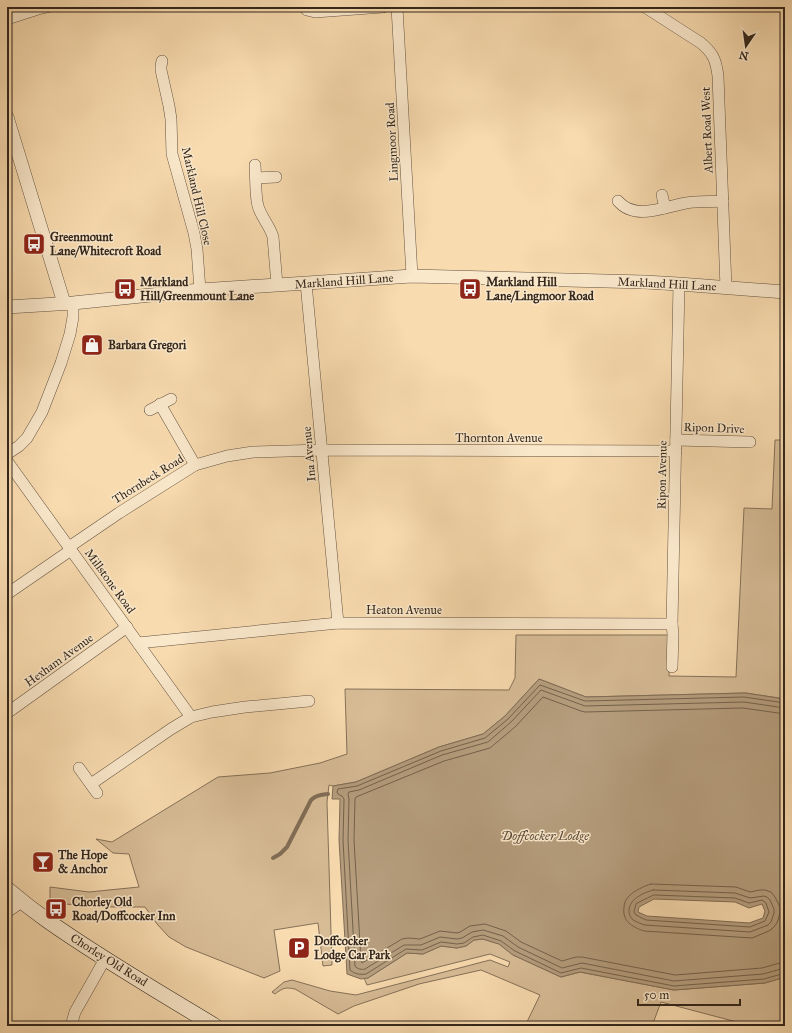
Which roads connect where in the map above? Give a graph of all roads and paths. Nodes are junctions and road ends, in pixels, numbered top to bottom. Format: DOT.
graph roads {
  1 [pos="47,7"];
  2 [pos="304,7"];
  3 [pos="383,7"];
  4 [pos="397,7"];
  5 [pos="645,7"];
  6 [pos="7,19"];
  7 [pos="162,61"];
  8 [pos="7,117"];
  9 [pos="10,139"];
  10 [pos="255,165"];
  11 [pos="276,177"];
  12 [pos="256,178"];
  13 [pos="662,195"];
  14 [pos="618,201"];
  15 [pos="723,201"];
  16 [pos="665,208"];
  17 [pos="412,276"];
  18 [pos="306,283"];
  19 [pos="679,284"];
  20 [pos="276,285"];
  21 [pos="726,288"];
  22 [pos="200,290"];
  23 [pos="785,292"];
  24 [pos="69,303"];
  25 [pos="7,307"];
  26 [pos="171,399"];
  27 [pos="750,442"];
  28 [pos="676,445"];
  29 [pos="322,450"];
  30 [pos="7,454"];
  31 [pos="7,461"];
  32 [pos="195,465"];
  33 [pos="70,548"];
  34 [pos="7,594"];
  35 [pos="338,623"];
  36 [pos="672,624"];
  37 [pos="127,628"];
  38 [pos="138,643"];
  39 [pos="672,668"];
  40 [pos="310,700"];
  41 [pos="7,713"];
  42 [pos="192,717"];
  43 [pos="78,768"];
  44 [pos="7,889"];
  45 [pos="22,901"];
  46 [pos="7,912"];
  47 [pos="105,958"];
  48 [pos="71,1026"];
  49 [pos="215,1026"];
  1 -- 6 [label="street"];
  2 -- 3 [label="street"];
  4 -- 17 [label="street, Lingmoor Road"];
  5 -- 15 [label="street, Albert Road West"];
  7 -- 22 [label="street, Markland Hill Close"];
  8 -- 9 [label="street"];
  9 -- 24 [label="street"];
  10 -- 12 [label="street"];
  11 -- 12 [label="street"];
  12 -- 20 [label="street"];
  13 -- 16 [label="street"];
  14 -- 16 [label="street"];
  15 -- 16 [label="street"];
  15 -- 21 [label="street, Albert Road West"];
  17 -- 18 [label="street, Markland Hill Lane"];
  17 -- 19 [label="street, Markland Hill Lane"];
  18 -- 20 [label="street, Markland Hill Lane"];
  18 -- 29 [label="street, Ina Avenue"];
  19 -- 21 [label="street, Markland Hill Lane"];
  19 -- 28 [label="street, Ripon Avenue"];
  20 -- 22 [label="street, Markland Hill Lane"];
  21 -- 23 [label="street, Markland Hill Lane"];
  22 -- 24 [label="street, Markland Hill Lane"];
  24 -- 25 [label="street, Markland Hill Lane"];
  24 -- 30 [label="street"];
  26 -- 32 [label="street"];
  27 -- 28 [label="street, Ripon Drive"];
  28 -- 29 [label="street, Thornton Avenue"];
  28 -- 36 [label="street, Ripon Avenue"];
  29 -- 32 [label="street, Thornbeck Road"];
  29 -- 35 [label="street, Ina Avenue"];
  31 -- 33 [label="street, Millstone Road"];
  32 -- 33 [label="street, Thornbeck Road"];
  33 -- 34 [label="street, Thornbeck Road"];
  33 -- 37 [label="street, Millstone Road"];
  35 -- 36 [label="street, Heaton Avenue"];
  35 -- 38 [label="street, Heaton Avenue"];
  36 -- 39 [label="street, Ripon Avenue"];
  37 -- 38 [label="street, Millstone Road"];
  37 -- 41 [label="street, Hexham Avenue"];
  38 -- 42 [label="street, Millstone Road"];
  40 -- 42 [label="street"];
  42 -- 43 [label="street"];
  44 -- 45 [label="main road, Chorley Old Road"];
  45 -- 46 [label="street"];
  45 -- 47 [label="main road, Chorley Old Road"];
  47 -- 48 [label="street"];
  47 -- 49 [label="main road, Chorley Old Road"];
}
